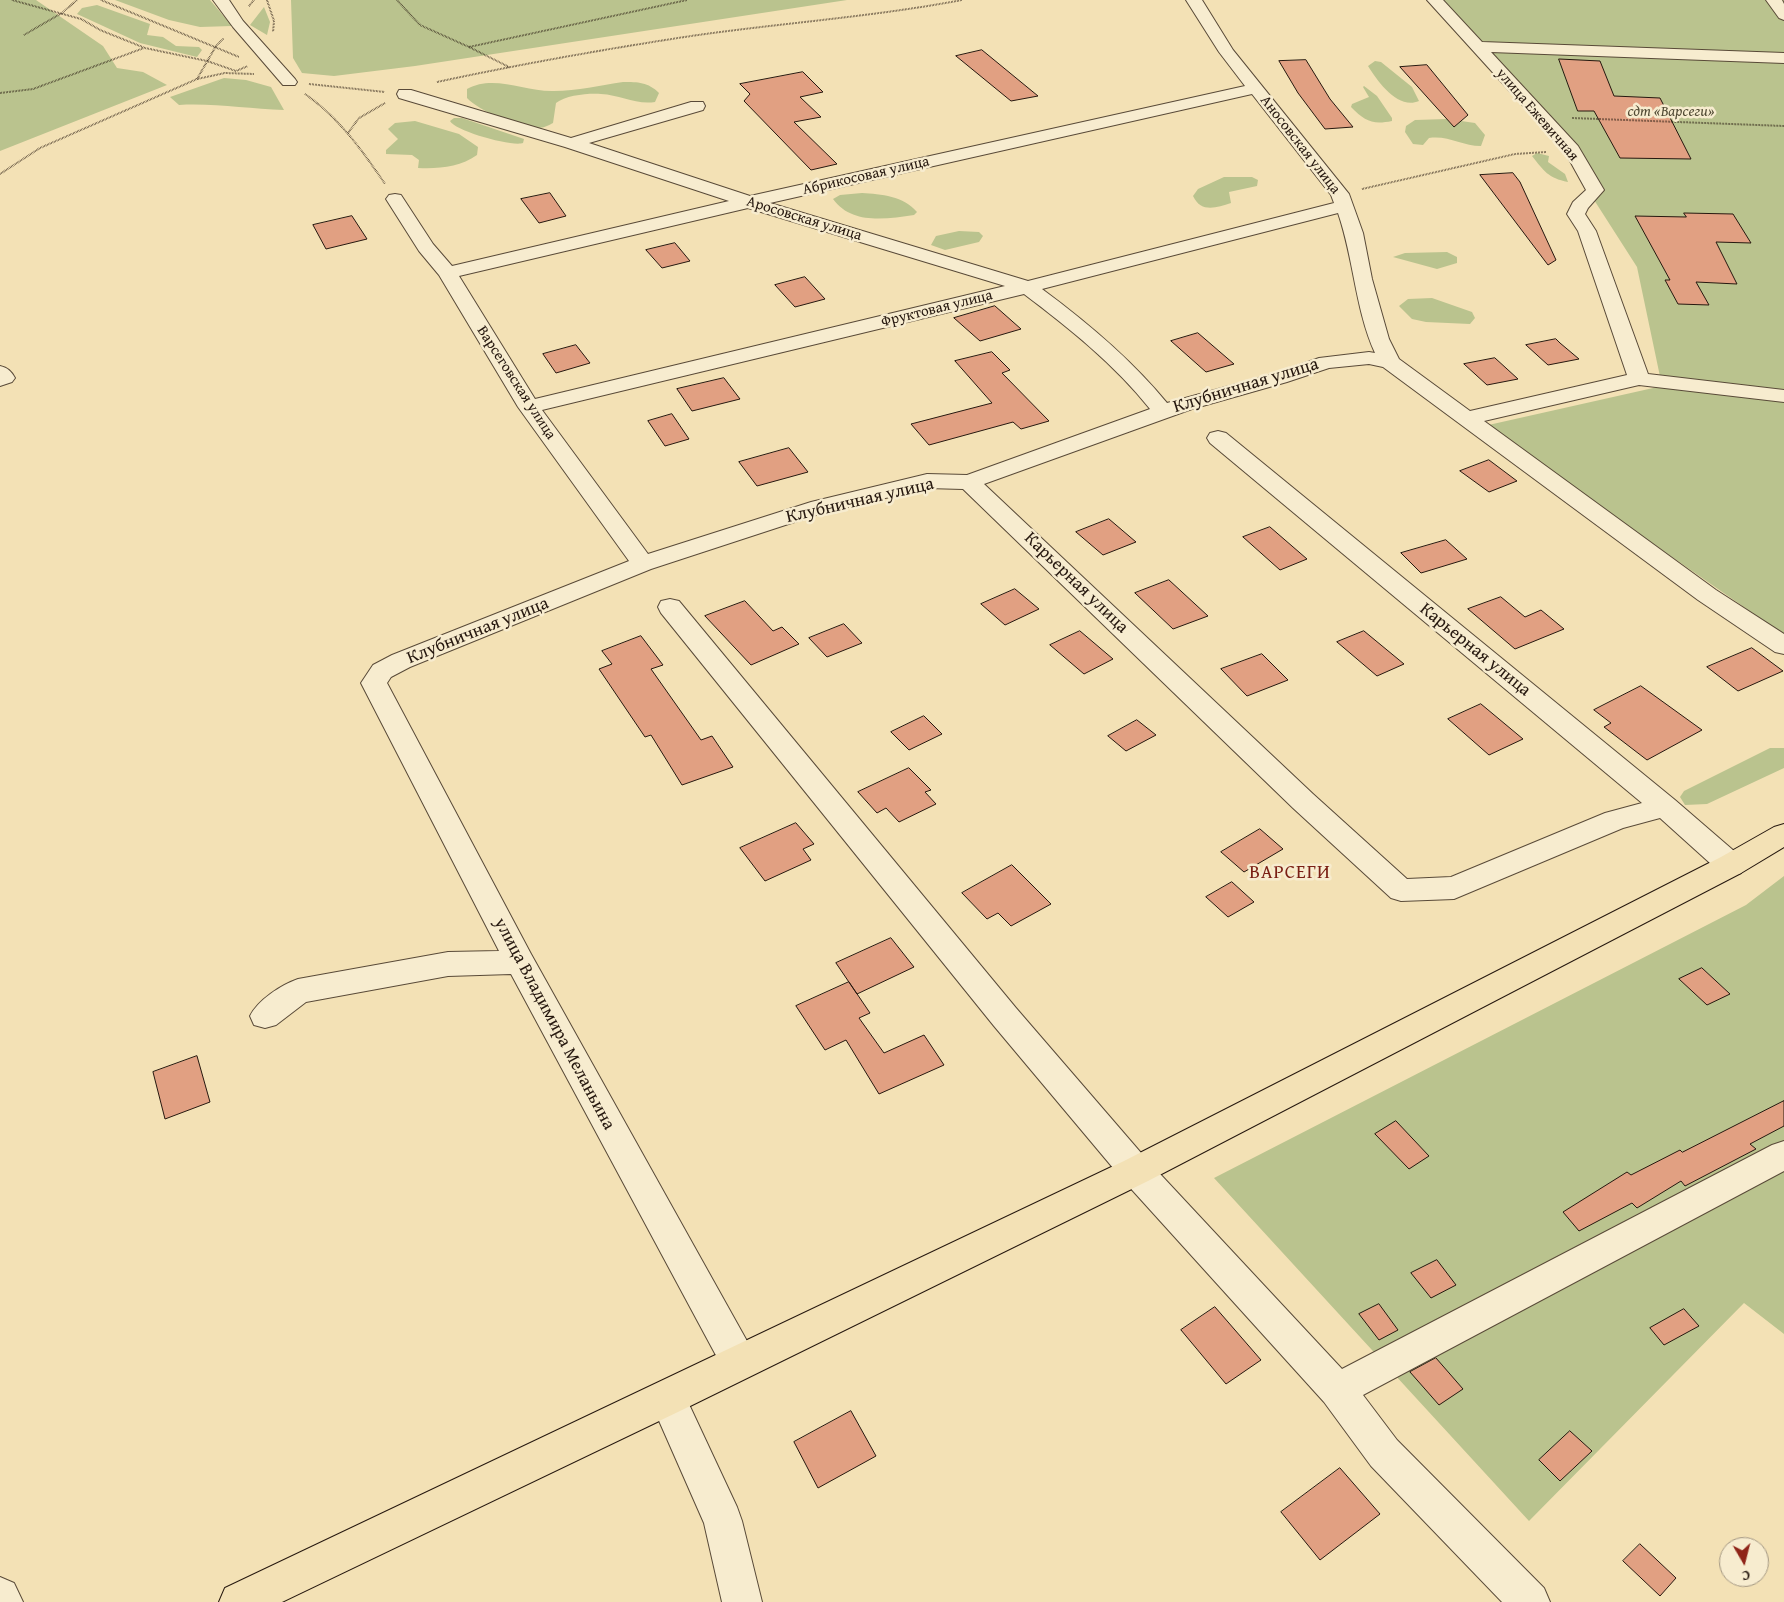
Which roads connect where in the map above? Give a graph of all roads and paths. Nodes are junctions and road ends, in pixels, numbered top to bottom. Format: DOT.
graph roads {
  1 [pos="12,0"];
  2 [pos="77,0"];
  3 [pos="222,0"];
  4 [pos="397,0"];
  5 [pos="687,0"];
  6 [pos="962,0"];
  7 [pos="1194,0"];
  8 [pos="1435,0"];
  9 [pos="1774,0"];
  10 [pos="62,13"];
  11 [pos="1784,15"];
  12 [pos="24,35"];
  13 [pos="469,47"];
  14 [pos="1477,47"];
  15 [pos="145,48"];
  16 [pos="1784,58"];
  17 [pos="510,67"];
  18 [pos="236,71"];
  19 [pos="289,82"];
  20 [pos="1256,88"];
  21 [pos="0,93"];
  22 [pos="405,94"];
  23 [pos="697,106"];
  24 [pos="1540,116"];
  25 [pos="1784,126"];
  26 [pos="348,133"];
  27 [pos="571,143"];
  28 [pos="1572,150"];
  29 [pos="0,174"];
  30 [pos="395,199"];
  31 [pos="1342,200"];
  32 [pos="749,202"];
  33 [pos="447,273"];
  34 [pos="1027,287"];
  35 [pos="1390,362"];
  36 [pos="1638,379"];
  37 [pos="1784,396"];
  38 [pos="529,407"];
  39 [pos="1163,412"];
  40 [pos="1466,418"];
  41 [pos="1218,438"];
  42 [pos="970,482"];
  43 [pos="643,564"];
  44 [pos="670,608"];
  45 [pos="1784,646"];
  46 [pos="374,683"];
  47 [pos="1665,806"];
  48 [pos="1784,834"];
  49 [pos="1731,864"];
  50 [pos="520,962"];
  51 [pos="265,1016"];
  52 [pos="1784,1155"];
  53 [pos="1136,1171"];
  54 [pos="739,1362"];
  55 [pos="1336,1390"];
  56 [pos="667,1398"];
  57 [pos="0,1597"];
  58 [pos="3,1602"];
  59 [pos="239,1602"];
  60 [pos="742,1602"];
  61 [pos="1530,1602"];
  1 -- 10 [label="path"];
  2 -- 10 [label="path"];
  3 -- 19 [label="street"];
  4 -- 13 [label="path"];
  5 -- 13 [label="path"];
  6 -- 17 [label="path"];
  7 -- 20 [label="street, Аносовская улица"];
  8 -- 14 [label="street, улица Ежевичная"];
  9 -- 11 [label="street"];
  10 -- 12 [label="path"];
  10 -- 15 [label="path"];
  13 -- 17 [label="path"];
  14 -- 16 [label="street"];
  14 -- 24 [label="street, улица Ежевичная"];
  15 -- 18 [label="path"];
  15 -- 21 [label="path"];
  17 -- 22 [label="path"];
  18 -- 19 [label="path"];
  18 -- 29 [label="path"];
  19 -- 22 [label="path"];
  20 -- 31 [label="street, Аносовская улица"];
  20 -- 32 [label="street, Абрикосовая улица"];
  22 -- 26 [label="path"];
  22 -- 27 [label="street, Аросовская улица"];
  23 -- 27 [label="street"];
  24 -- 25 [label="path"];
  24 -- 28 [label="street, улица Ежевичная"];
  27 -- 32 [label="street, Аросовская улица"];
  28 -- 31 [label="path"];
  28 -- 36 [label="street, улица Ежевичная"];
  30 -- 33 [label="street, Варсеговская улица"];
  31 -- 34 [label="street, Фруктовая улица"];
  31 -- 35 [label="street, Аносовская улица"];
  32 -- 33 [label="street, Абрикосовая улица"];
  32 -- 34 [label="street, Аросовская улица"];
  33 -- 38 [label="street, Варсеговская улица"];
  34 -- 38 [label="street, Фруктовая улица"];
  34 -- 39 [label="street, Аросовская улица"];
  35 -- 39 [label="street, Клубничная улица"];
  35 -- 40 [label="street"];
  36 -- 37 [label="street"];
  36 -- 40 [label="street"];
  38 -- 43 [label="street, Варсеговская улица"];
  39 -- 42 [label="street, Клубничная улица"];
  40 -- 45 [label="street"];
  41 -- 47 [label="street, Карьерная улица"];
  42 -- 43 [label="street, Клубничная улица"];
  42 -- 47 [label="street, Карьерная улица"];
  43 -- 46 [label="street, Клубничная улица"];
  44 -- 53 [label="street"];
  46 -- 50 [label="street, улица Владимира Меланьина"];
  47 -- 49 [label="street, Карьерная улица"];
  48 -- 49 [label="main road"];
  49 -- 53 [label="main road"];
  50 -- 51 [label="street"];
  50 -- 54 [label="street, улица Владимира Меланьина"];
  52 -- 55 [label="street"];
  53 -- 54 [label="main road"];
  53 -- 55 [label="street"];
  54 -- 56 [label="main road"];
  55 -- 61 [label="street"];
  56 -- 59 [label="main road"];
  56 -- 60 [label="street"];
  57 -- 58 [label="street"];
}
